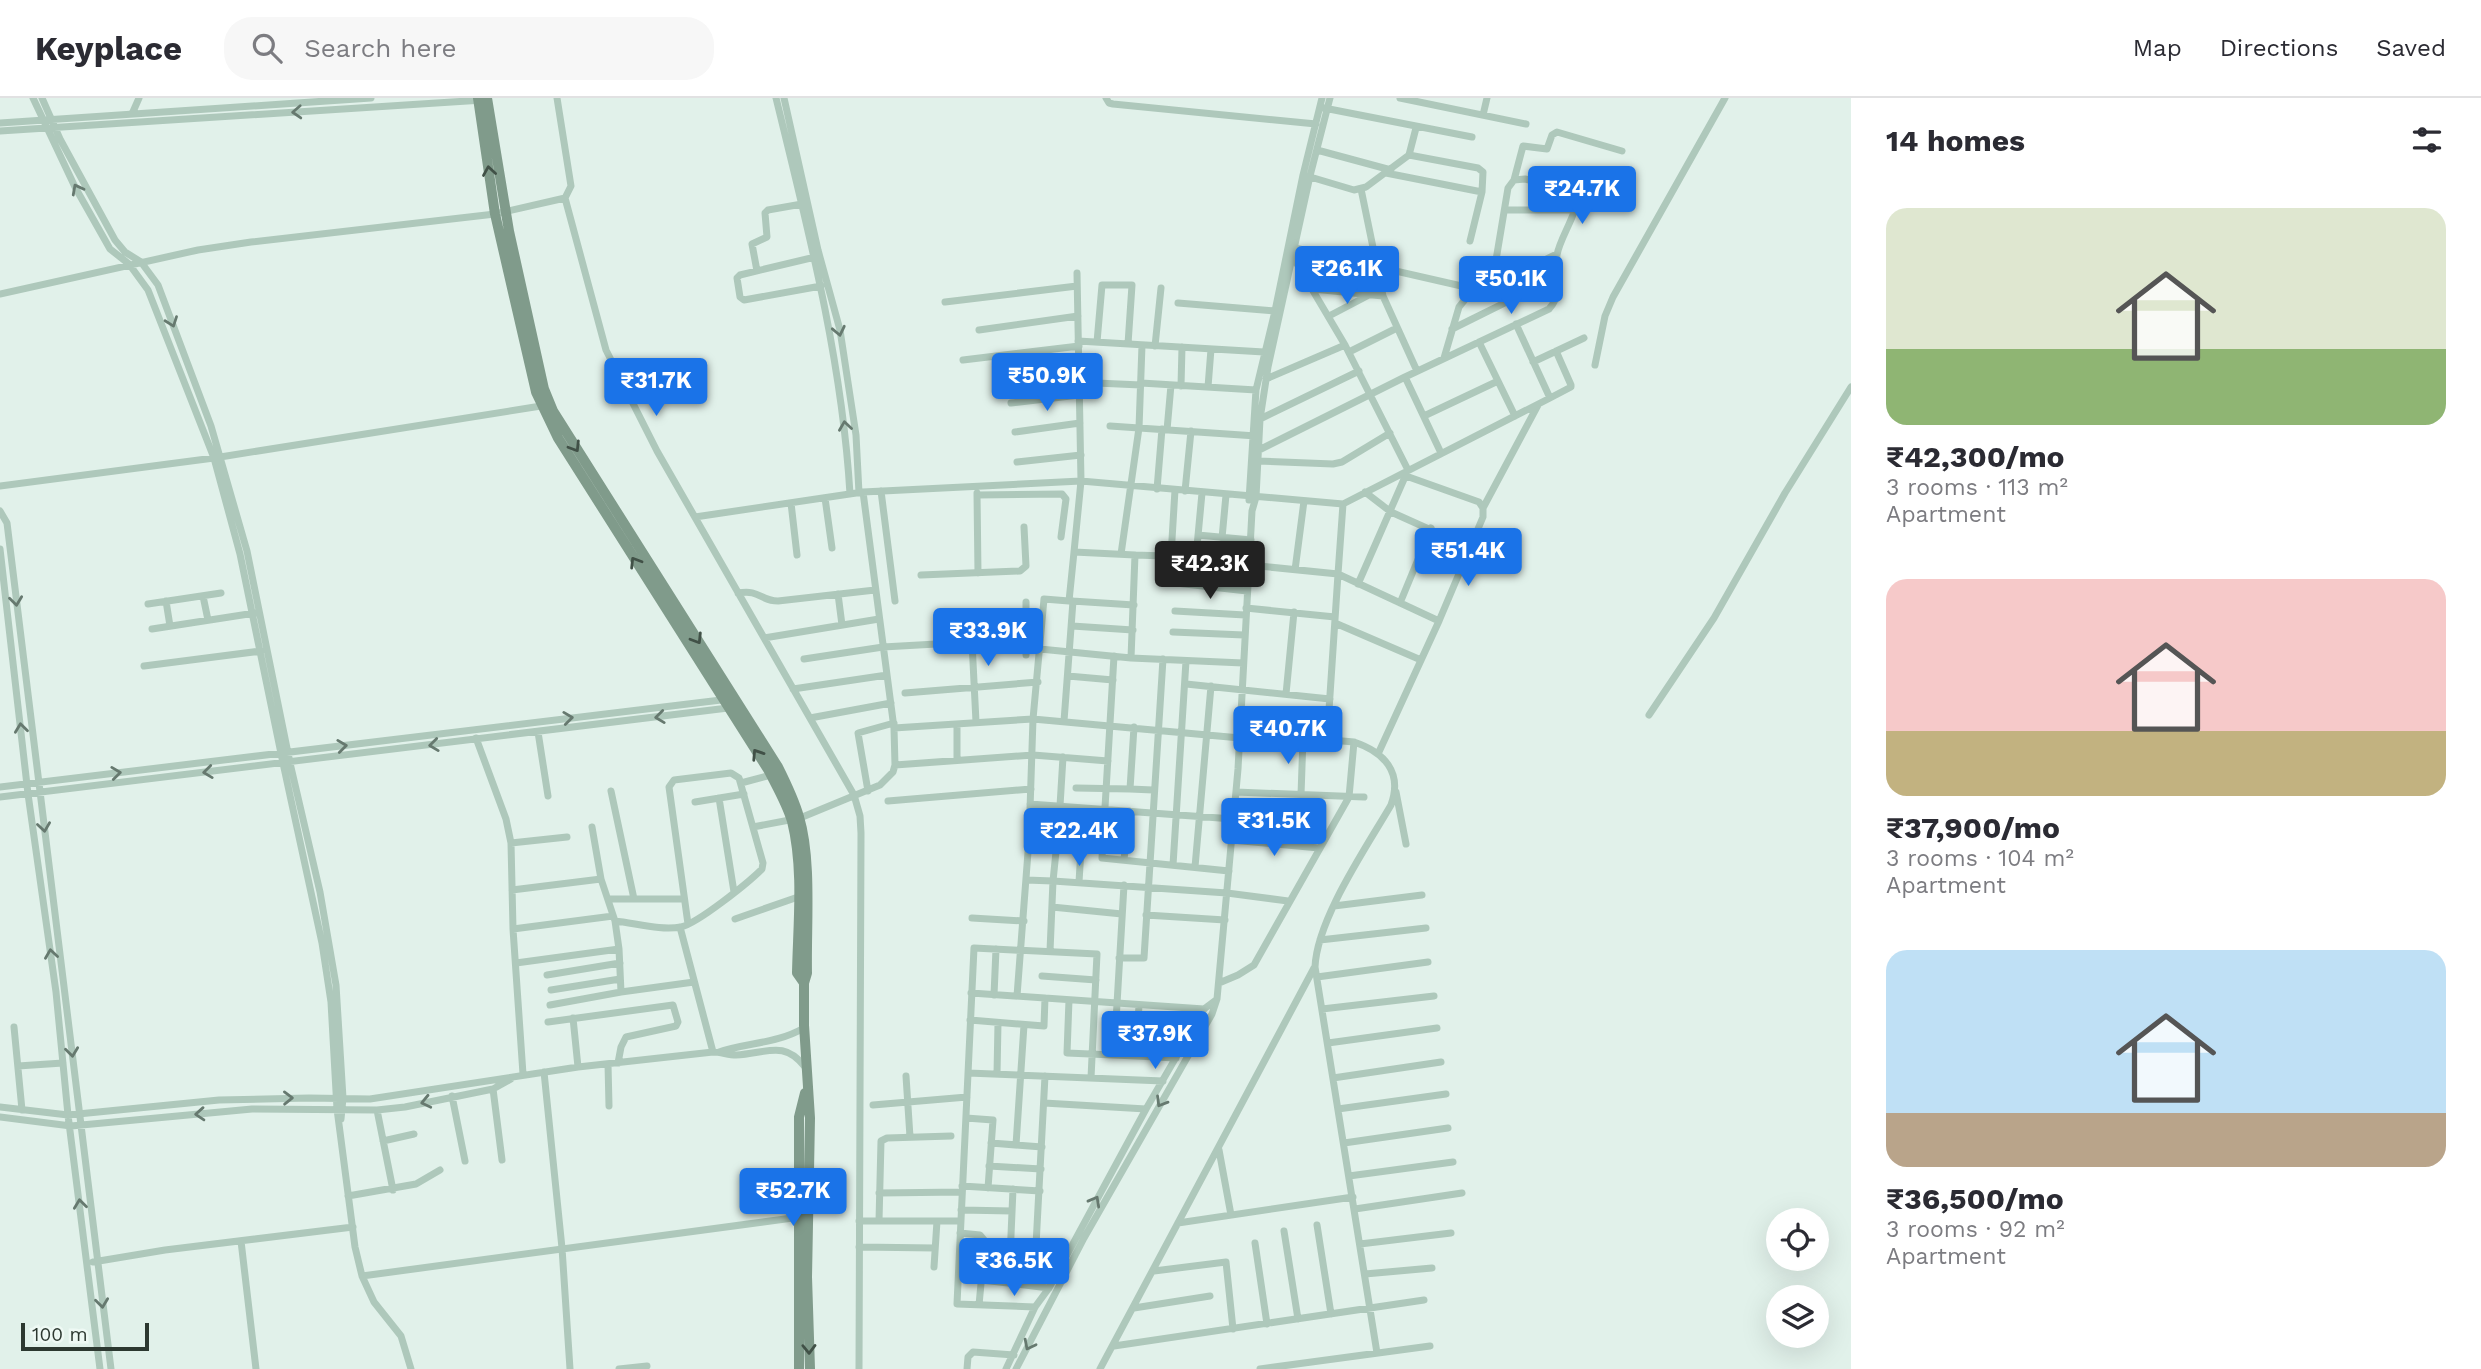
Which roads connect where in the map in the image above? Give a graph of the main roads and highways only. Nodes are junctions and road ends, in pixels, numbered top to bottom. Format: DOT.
graph roads {
  1 [pos="483,99"];
  2 [pos="501,213"];
  3 [pos="796,819"];
  4 [pos="804,983"];
  5 [pos="806,1085"];
  6 [pos="799,1369"];
  7 [pos="810,1369"];
  1 -- 2 [label="main road"];
  2 -- 3 [label="main road, one-way"];
  3 -- 2 [label="main road, one-way"];
  3 -- 4 [label="main road"];
  3 -- 4 [label="main road"];
  4 -- 5 [label="main road"];
  5 -- 6 [label="main road"];
  5 -- 7 [label="main road, one-way"];
}
